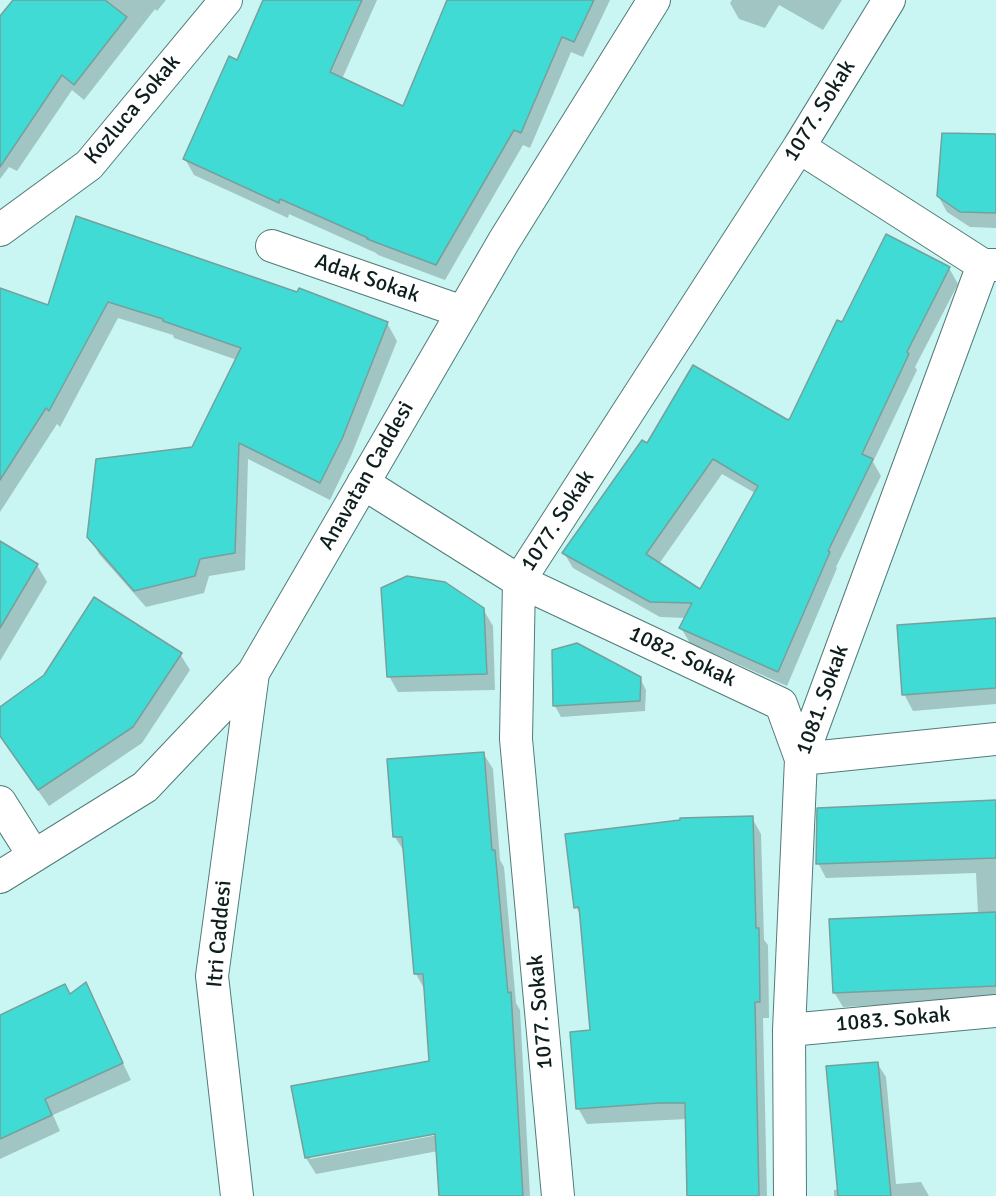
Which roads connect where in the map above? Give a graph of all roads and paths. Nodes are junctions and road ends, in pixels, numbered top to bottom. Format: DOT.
graph roads {
  1 [pos="226,0"];
  2 [pos="654,0"];
  3 [pos="889,0"];
  4 [pos="798,147"];
  5 [pos="0,230"];
  6 [pos="272,246"];
  7 [pos="990,265"];
  8 [pos="463,312"];
  9 [pos="363,483"];
  10 [pos="519,581"];
  11 [pos="253,673"];
  12 [pos="996,738"];
  13 [pos="801,759"];
  14 [pos="0,802"];
  15 [pos="34,856"];
  16 [pos="0,877"];
  17 [pos="996,1011"];
  18 [pos="789,1030"];
  19 [pos="237,1196"];
  20 [pos="558,1196"];
  21 [pos="790,1196"];
  1 -- 5 [label="street, Kozluca Sokak"];
  2 -- 8 [label="street, Anavatan Caddesi"];
  3 -- 4 [label="street, 1077. Sokak"];
  4 -- 7 [label="street"];
  4 -- 10 [label="street, 1077. Sokak"];
  6 -- 8 [label="street, Adak Sokak"];
  7 -- 13 [label="street, 1081. Sokak"];
  8 -- 9 [label="street, Anavatan Caddesi"];
  9 -- 10 [label="street, 1082. Sokak"];
  9 -- 11 [label="street, Anavatan Caddesi"];
  10 -- 13 [label="street, 1082. Sokak"];
  10 -- 20 [label="street, 1077. Sokak"];
  11 -- 15 [label="street, Anavatan Caddesi"];
  11 -- 19 [label="street, Itri Caddesi"];
  12 -- 13 [label="street"];
  13 -- 18 [label="street, 1081. Sokak"];
  14 -- 15 [label="street"];
  15 -- 16 [label="street, Anavatan Caddesi"];
  17 -- 18 [label="street, 1083. Sokak"];
  18 -- 21 [label="street, 1081. Sokak"];
}
